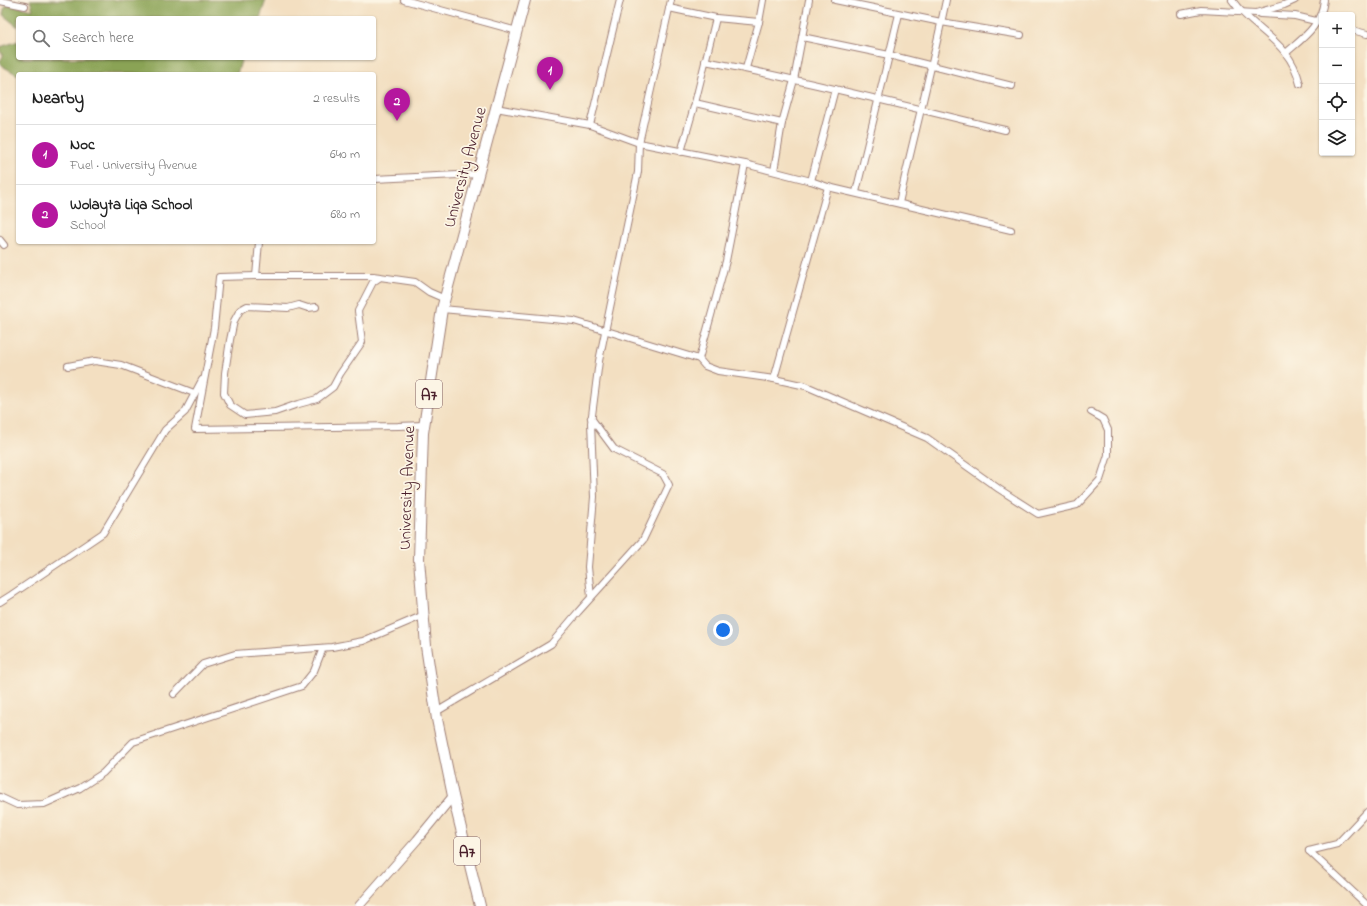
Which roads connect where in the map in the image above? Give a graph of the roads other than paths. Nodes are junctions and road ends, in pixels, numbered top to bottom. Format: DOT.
graph roads {
  1 [pos="404,0"];
  2 [pos="525,0"];
  3 [pos="620,0"];
  4 [pos="671,0"];
  5 [pos="763,0"];
  6 [pos="809,0"];
  7 [pos="835,0"];
  8 [pos="946,0"];
  9 [pos="1232,0"];
  10 [pos="1295,0"];
  11 [pos="1324,0"];
  12 [pos="0,1"];
  13 [pos="25,6"];
  14 [pos="669,8"];
  15 [pos="1240,12"];
  16 [pos="1322,12"];
  17 [pos="1256,13"];
  18 [pos="899,14"];
  19 [pos="1181,14"];
  20 [pos="716,18"];
  21 [pos="759,22"];
  22 [pos="941,22"];
  23 [pos="1319,22"];
  24 [pos="1319,23"];
  25 [pos="517,31"];
  26 [pos="1355,31"];
  27 [pos="1367,34"];
  28 [pos="1021,35"];
  29 [pos="802,37"];
  30 [pos="1286,53"];
  31 [pos="889,55"];
  32 [pos="704,61"];
  33 [pos="932,66"];
  34 [pos="746,68"];
  35 [pos="794,80"];
  36 [pos="1300,84"];
  37 [pos="1012,86"];
  38 [pos="835,89"];
  39 [pos="878,100"];
  40 [pos="695,103"];
  41 [pos="496,108"];
  42 [pos="920,110"];
  43 [pos="782,123"];
  44 [pos="590,125"];
  45 [pos="1005,130"];
  46 [pos="639,143"];
  47 [pos="681,152"];
  48 [pos="745,164"];
  49 [pos="774,171"];
  50 [pos="479,174"];
  51 [pos="376,179"];
  52 [pos="811,181"];
  53 [pos="828,187"];
  54 [pos="856,192"];
  55 [pos="899,203"];
  56 [pos="1011,230"];
  57 [pos="258,244"];
  58 [pos="256,276"];
  59 [pos="379,278"];
  60 [pos="444,304"];
  61 [pos="316,307"];
  62 [pos="605,331"];
  63 [pos="699,359"];
  64 [pos="68,366"];
  65 [pos="205,375"];
  66 [pos="774,379"];
  67 [pos="194,393"];
  68 [pos="1091,412"];
  69 [pos="591,418"];
  70 [pos="424,425"];
  71 [pos="591,597"];
  72 [pos="0,602"];
  73 [pos="424,615"];
  74 [pos="323,648"];
  75 [pos="174,694"];
  76 [pos="436,712"];
  77 [pos="453,796"];
  78 [pos="0,798"];
  79 [pos="1367,812"];
  80 [pos="1367,905"];
  81 [pos="359,906"];
  82 [pos="480,906"];
  1 -- 25 [label="street"];
  2 -- 25 [label="highway, University Avenue / A7"];
  3 -- 44 [label="street"];
  4 -- 14 [label="street"];
  5 -- 21 [label="street"];
  6 -- 29 [label="street"];
  7 -- 18 [label="street"];
  8 -- 22 [label="street"];
  9 -- 15 [label="street"];
  10 -- 17 [label="street"];
  11 -- 16 [label="street"];
  12 -- 13 [label="street"];
  14 -- 20 [label="street"];
  14 -- 46 [label="street"];
  15 -- 17 [label="street"];
  15 -- 19 [label="street"];
  15 -- 30 [label="street"];
  17 -- 23 [label="street"];
  18 -- 22 [label="street"];
  18 -- 31 [label="street"];
  20 -- 21 [label="street"];
  20 -- 32 [label="street"];
  21 -- 34 [label="street"];
  22 -- 28 [label="street"];
  22 -- 33 [label="street"];
  24 -- 30 [label="street"];
  25 -- 41 [label="highway, University Avenue / A7"];
  26 -- 27 [label="street"];
  29 -- 31 [label="street"];
  29 -- 35 [label="street"];
  30 -- 36 [label="street"];
  31 -- 33 [label="street"];
  31 -- 39 [label="street"];
  32 -- 34 [label="street"];
  32 -- 40 [label="street"];
  33 -- 37 [label="street"];
  33 -- 42 [label="street"];
  34 -- 35 [label="street"];
  35 -- 38 [label="street"];
  35 -- 43 [label="street"];
  38 -- 39 [label="street"];
  38 -- 52 [label="street"];
  39 -- 42 [label="street"];
  39 -- 54 [label="street"];
  40 -- 43 [label="street"];
  40 -- 47 [label="street"];
  41 -- 44 [label="street"];
  41 -- 50 [label="highway, University Avenue / A7"];
  42 -- 45 [label="street"];
  42 -- 55 [label="street"];
  43 -- 49 [label="street"];
  44 -- 46 [label="street"];
  46 -- 47 [label="street"];
  46 -- 62 [label="street"];
  47 -- 48 [label="street"];
  48 -- 49 [label="street"];
  48 -- 63 [label="street"];
  49 -- 52 [label="street"];
  50 -- 51 [label="street"];
  50 -- 60 [label="highway, University Avenue / A7"];
  52 -- 53 [label="street"];
  53 -- 54 [label="street"];
  53 -- 66 [label="street"];
  54 -- 55 [label="street"];
  55 -- 56 [label="street"];
  57 -- 58 [label="street"];
  58 -- 59 [label="street"];
  58 -- 65 [label="street"];
  59 -- 60 [label="street"];
  59 -- 61 [label="street"];
  60 -- 62 [label="street"];
  60 -- 70 [label="highway, University Avenue / A7"];
  62 -- 63 [label="street"];
  62 -- 69 [label="street"];
  63 -- 66 [label="street"];
  64 -- 67 [label="street"];
  65 -- 67 [label="street"];
  65 -- 70 [label="street"];
  66 -- 68 [label="street"];
  67 -- 72 [label="street"];
  69 -- 71 [label="street"];
  69 -- 71 [label="street"];
  70 -- 73 [label="highway, University Avenue / A7"];
  71 -- 76 [label="street"];
  73 -- 74 [label="street"];
  73 -- 76 [label="highway, University Avenue / A7"];
  74 -- 75 [label="street"];
  74 -- 78 [label="street"];
  76 -- 77 [label="highway, University Avenue / A7"];
  77 -- 81 [label="street"];
  77 -- 82 [label="highway, A7"];
  79 -- 80 [label="street"];
}
